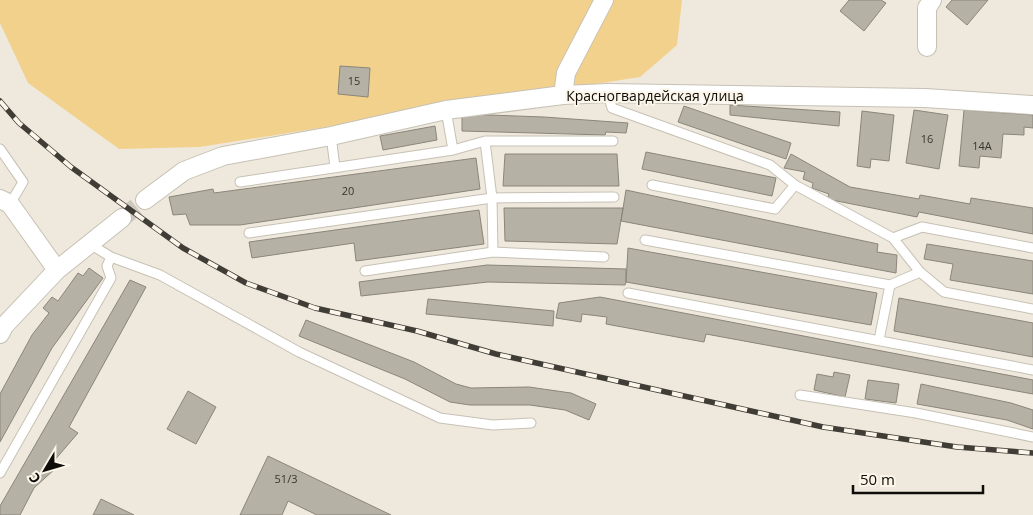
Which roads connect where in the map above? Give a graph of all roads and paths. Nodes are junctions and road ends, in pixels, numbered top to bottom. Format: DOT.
graph roads {
  1 [pos="604,0"];
  2 [pos="925,3"];
  3 [pos="927,46"];
  4 [pos="608,93"];
  5 [pos="563,95"];
  6 [pos="1033,105"];
  7 [pos="446,110"];
  8 [pos="331,136"];
  9 [pos="485,141"];
  10 [pos="613,141"];
  11 [pos="0,149"];
  12 [pos="453,150"];
  13 [pos="335,167"];
  14 [pos="240,182"];
  15 [pos="652,185"];
  16 [pos="795,185"];
  17 [pos="614,197"];
  18 [pos="492,198"];
  19 [pos="145,200"];
  20 [pos="5,201"];
  21 [pos="122,218"];
  22 [pos="249,233"];
  23 [pos="893,238"];
  24 [pos="645,240"];
  25 [pos="90,244"];
  26 [pos="1033,248"];
  27 [pos="492,252"];
  28 [pos="111,257"];
  29 [pos="604,257"];
  30 [pos="57,270"];
  31 [pos="365,271"];
  32 [pos="920,272"];
  33 [pos="890,285"];
  34 [pos="628,294"];
  35 [pos="1033,309"];
  36 [pos="0,334"];
  37 [pos="879,340"];
  38 [pos="1033,370"];
  39 [pos="800,395"];
  40 [pos="531,423"];
  41 [pos="1033,436"];
  42 [pos="0,473"];
  1 -- 5 [label="street"];
  2 -- 3 [label="street"];
  4 -- 5 [label="street, Красногвардейская улица"];
  4 -- 6 [label="street, Красногвардейская улица"];
  4 -- 16 [label="lane"];
  5 -- 7 [label="street, Красногвардейская улица"];
  7 -- 8 [label="street, Красногвардейская улица"];
  7 -- 12 [label="lane"];
  8 -- 13 [label="lane"];
  8 -- 19 [label="street, Красногвардейская улица"];
  9 -- 10 [label="lane"];
  9 -- 12 [label="lane"];
  9 -- 18 [label="lane"];
  11 -- 20 [label="lane"];
  12 -- 13 [label="lane"];
  13 -- 14 [label="lane"];
  15 -- 16 [label="lane"];
  16 -- 23 [label="lane"];
  17 -- 18 [label="lane"];
  18 -- 22 [label="lane"];
  18 -- 27 [label="lane"];
  20 -- 30 [label="street"];
  21 -- 25 [label="street"];
  23 -- 26 [label="lane"];
  23 -- 32 [label="lane"];
  24 -- 33 [label="lane"];
  25 -- 28 [label="lane"];
  25 -- 30 [label="street"];
  27 -- 29 [label="lane"];
  27 -- 31 [label="lane"];
  28 -- 40 [label="lane"];
  28 -- 42 [label="lane"];
  30 -- 36 [label="street"];
  32 -- 33 [label="lane"];
  32 -- 35 [label="lane"];
  33 -- 37 [label="lane"];
  34 -- 37 [label="lane"];
  37 -- 38 [label="lane"];
  39 -- 41 [label="lane"];
}
